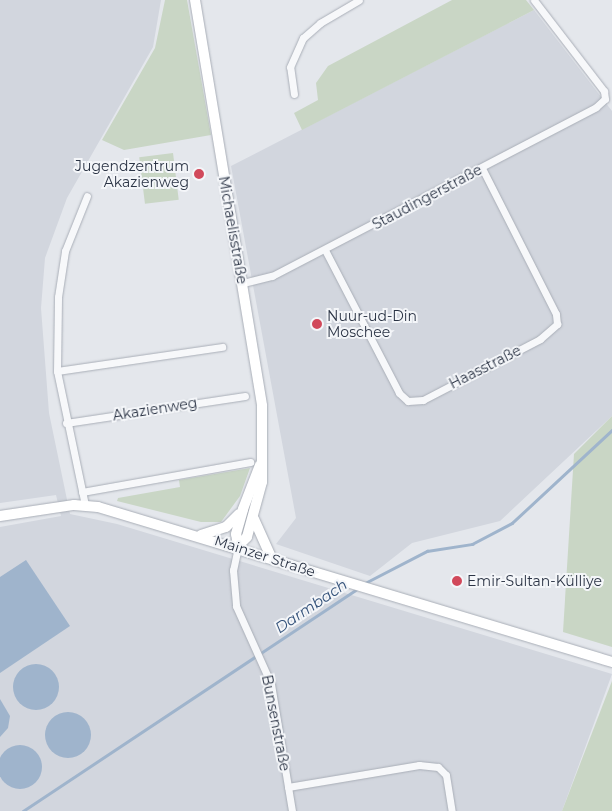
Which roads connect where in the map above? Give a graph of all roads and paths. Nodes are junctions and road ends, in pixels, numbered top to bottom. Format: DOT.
graph roads {
  1 [pos="195,0"];
  2 [pos="359,0"];
  3 [pos="534,0"];
  4 [pos="294,94"];
  5 [pos="482,168"];
  6 [pos="87,196"];
  7 [pos="325,250"];
  8 [pos="243,283"];
  9 [pos="222,347"];
  10 [pos="57,371"];
  11 [pos="245,396"];
  12 [pos="66,422"];
  13 [pos="263,460"];
  14 [pos="250,462"];
  15 [pos="82,492"];
  16 [pos="85,505"];
  17 [pos="243,509"];
  18 [pos="0,516"];
  19 [pos="254,518"];
  20 [pos="200,535"];
  21 [pos="238,546"];
  22 [pos="271,557"];
  23 [pos="612,662"];
  24 [pos="288,787"];
  25 [pos="292,811"];
  26 [pos="452,811"];
  1 -- 8 [label="street, Michaelisstraße"];
  2 -- 4 [label="street"];
  3 -- 5 [label="street, Staudingerstraße"];
  5 -- 7 [label="street, Staudingerstraße"];
  5 -- 7 [label="street, Haasstraße"];
  6 -- 10 [label="street"];
  7 -- 8 [label="street, Staudingerstraße"];
  8 -- 13 [label="street, Michaelisstraße"];
  9 -- 10 [label="street"];
  10 -- 12 [label="street"];
  11 -- 12 [label="street, Akazienweg"];
  12 -- 15 [label="street"];
  13 -- 17 [label="street, Michaelisstraße"];
  13 -- 19 [label="street, Michaelisstraße"];
  14 -- 15 [label="street"];
  15 -- 16 [label="street"];
  16 -- 18 [label="street, Mainzer Straße"];
  16 -- 20 [label="street, Mainzer Straße"];
  17 -- 20 [label="street"];
  17 -- 21 [label="street, Michaelisstraße"];
  19 -- 21 [label="street, Michaelisstraße"];
  19 -- 22 [label="street"];
  20 -- 21 [label="street, Mainzer Straße"];
  21 -- 22 [label="street, Mainzer Straße"];
  21 -- 24 [label="street, Bunsenstraße"];
  22 -- 23 [label="street, Mainzer Straße"];
  24 -- 25 [label="street, Bunsenstraße"];
  24 -- 26 [label="street, Bunsenstraße"];
}
